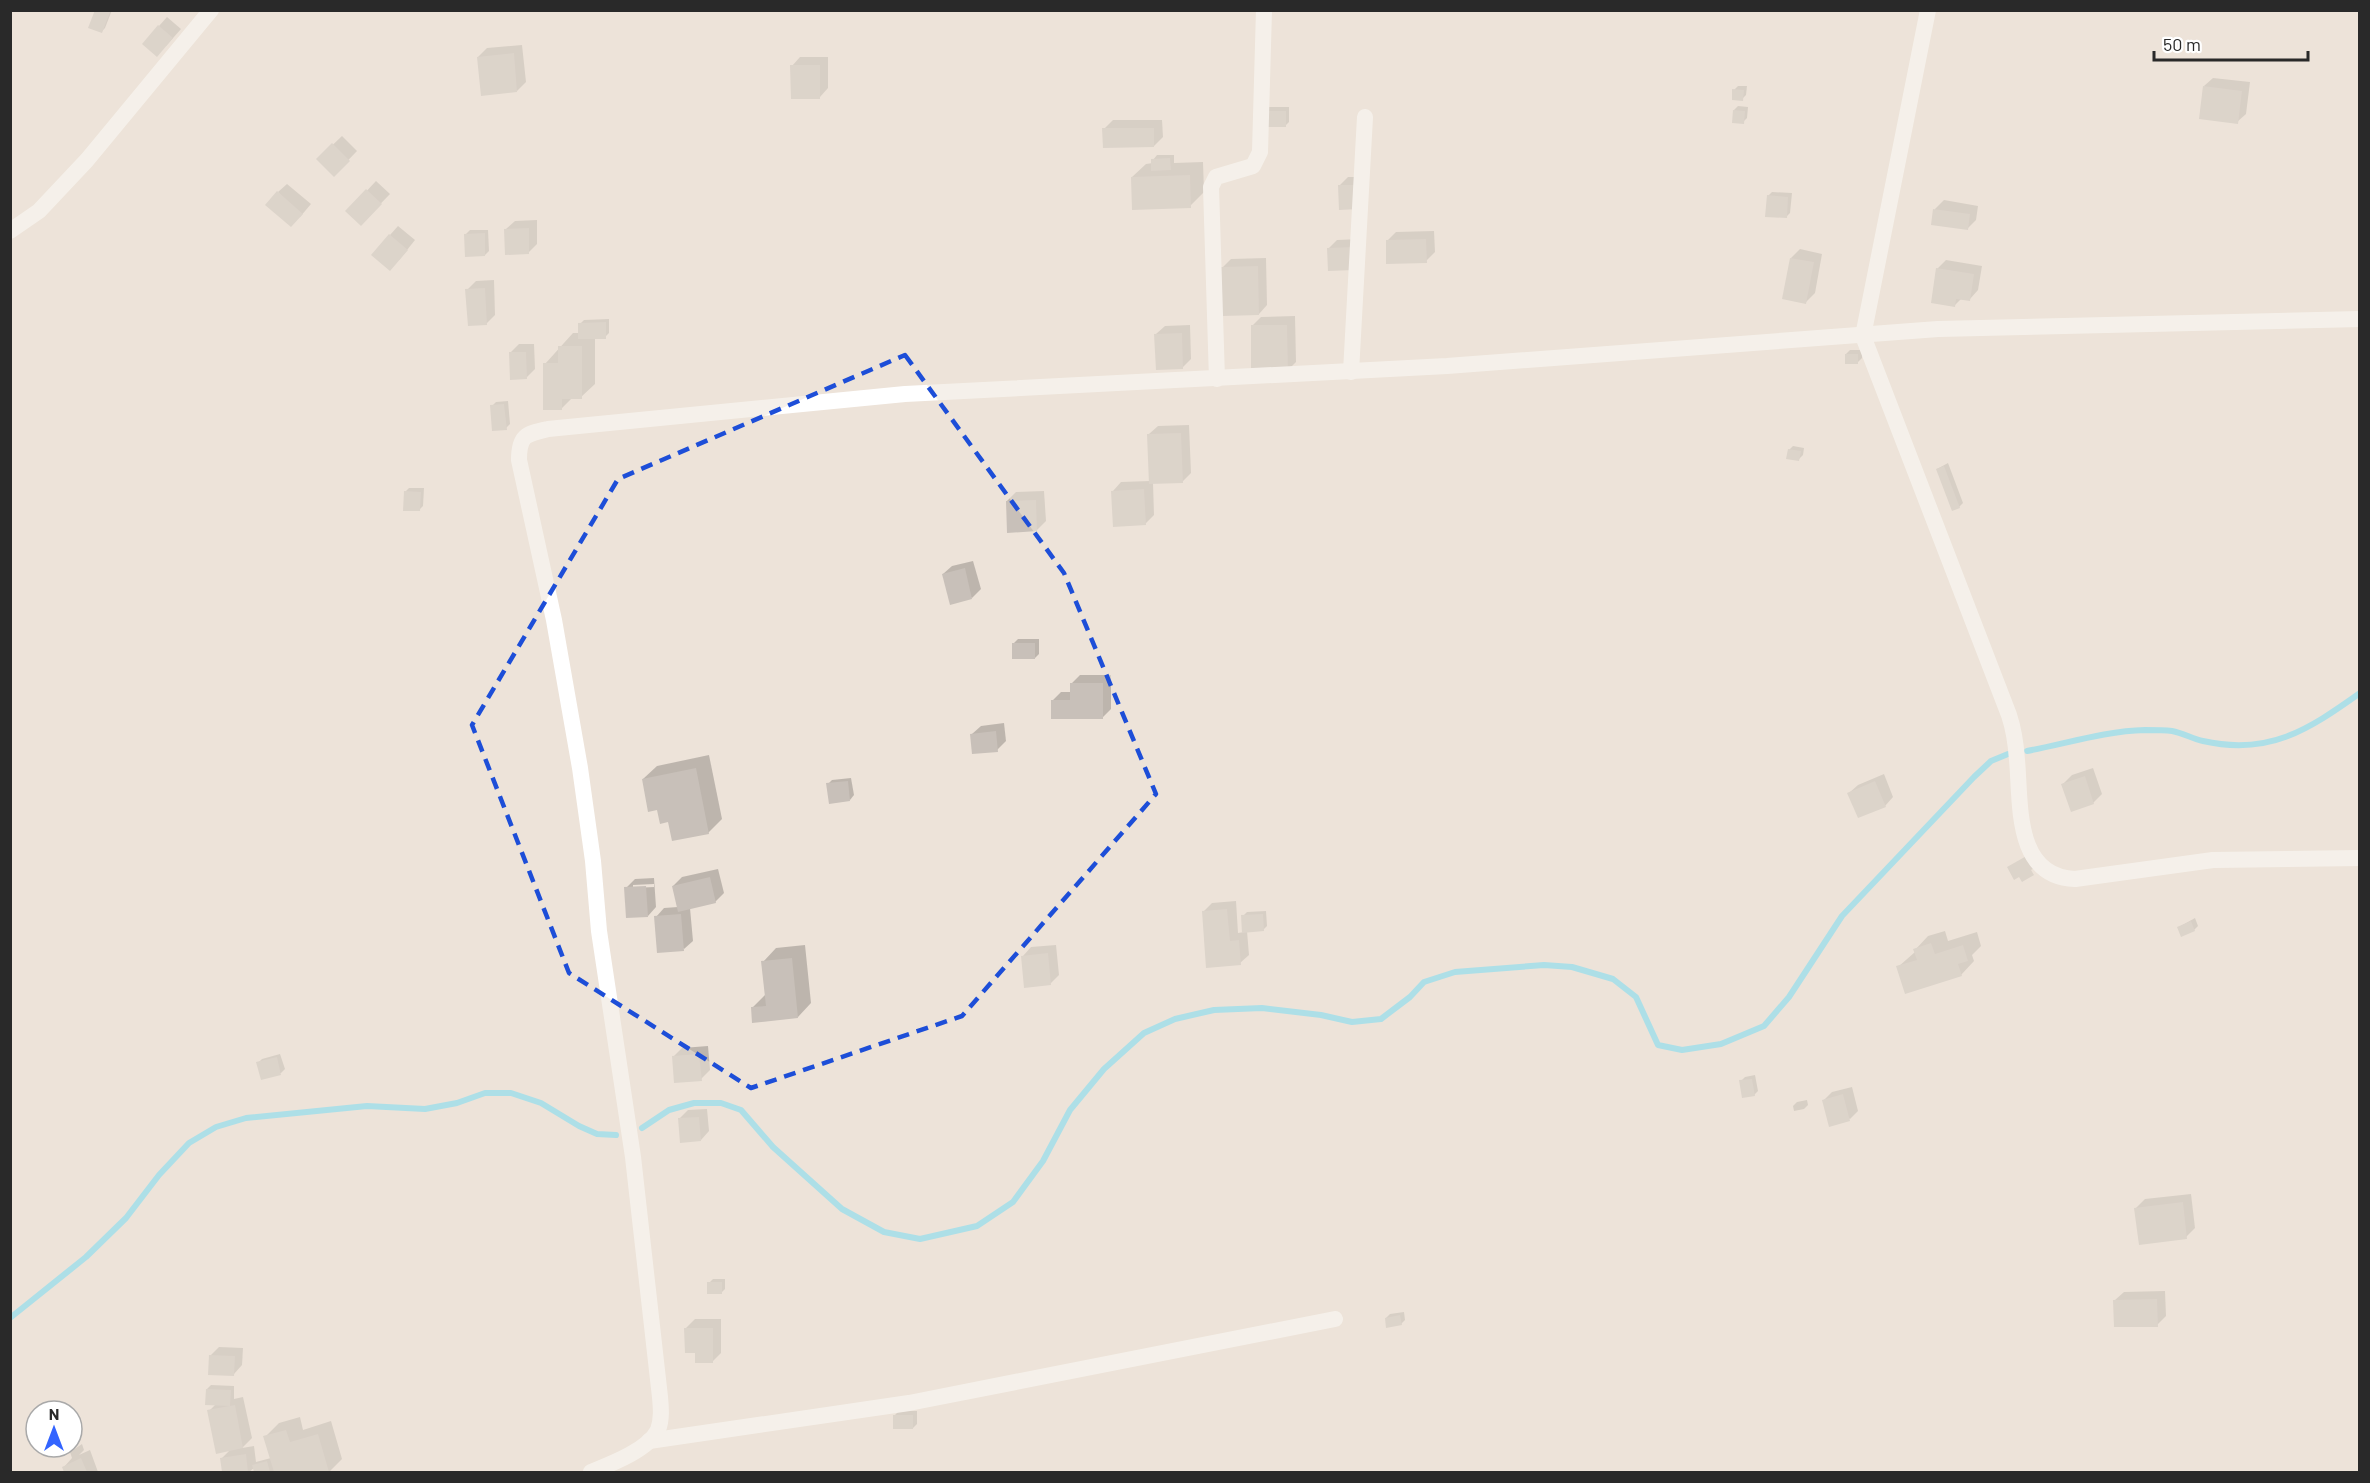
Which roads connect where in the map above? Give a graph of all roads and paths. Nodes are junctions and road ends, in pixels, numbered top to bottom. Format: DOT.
graph roads {
  1 [pos="211,10"];
  2 [pos="1264,10"];
  3 [pos="1928,10"];
  4 [pos="1365,117"];
  5 [pos="10,231"];
  6 [pos="2360,319"];
  7 [pos="1863,336"];
  8 [pos="1350,372"];
  9 [pos="1217,379"];
  10 [pos="2360,858"];
  11 [pos="1335,1319"];
  12 [pos="649,1441"];
  13 [pos="591,1473"];
  1 -- 5 [label="street"];
  2 -- 9 [label="street"];
  3 -- 7 [label="street"];
  4 -- 8 [label="street"];
  6 -- 7 [label="street"];
  7 -- 8 [label="street"];
  7 -- 10 [label="street"];
  8 -- 9 [label="street"];
  9 -- 12 [label="street"];
  11 -- 12 [label="street"];
  12 -- 13 [label="street"];
}
